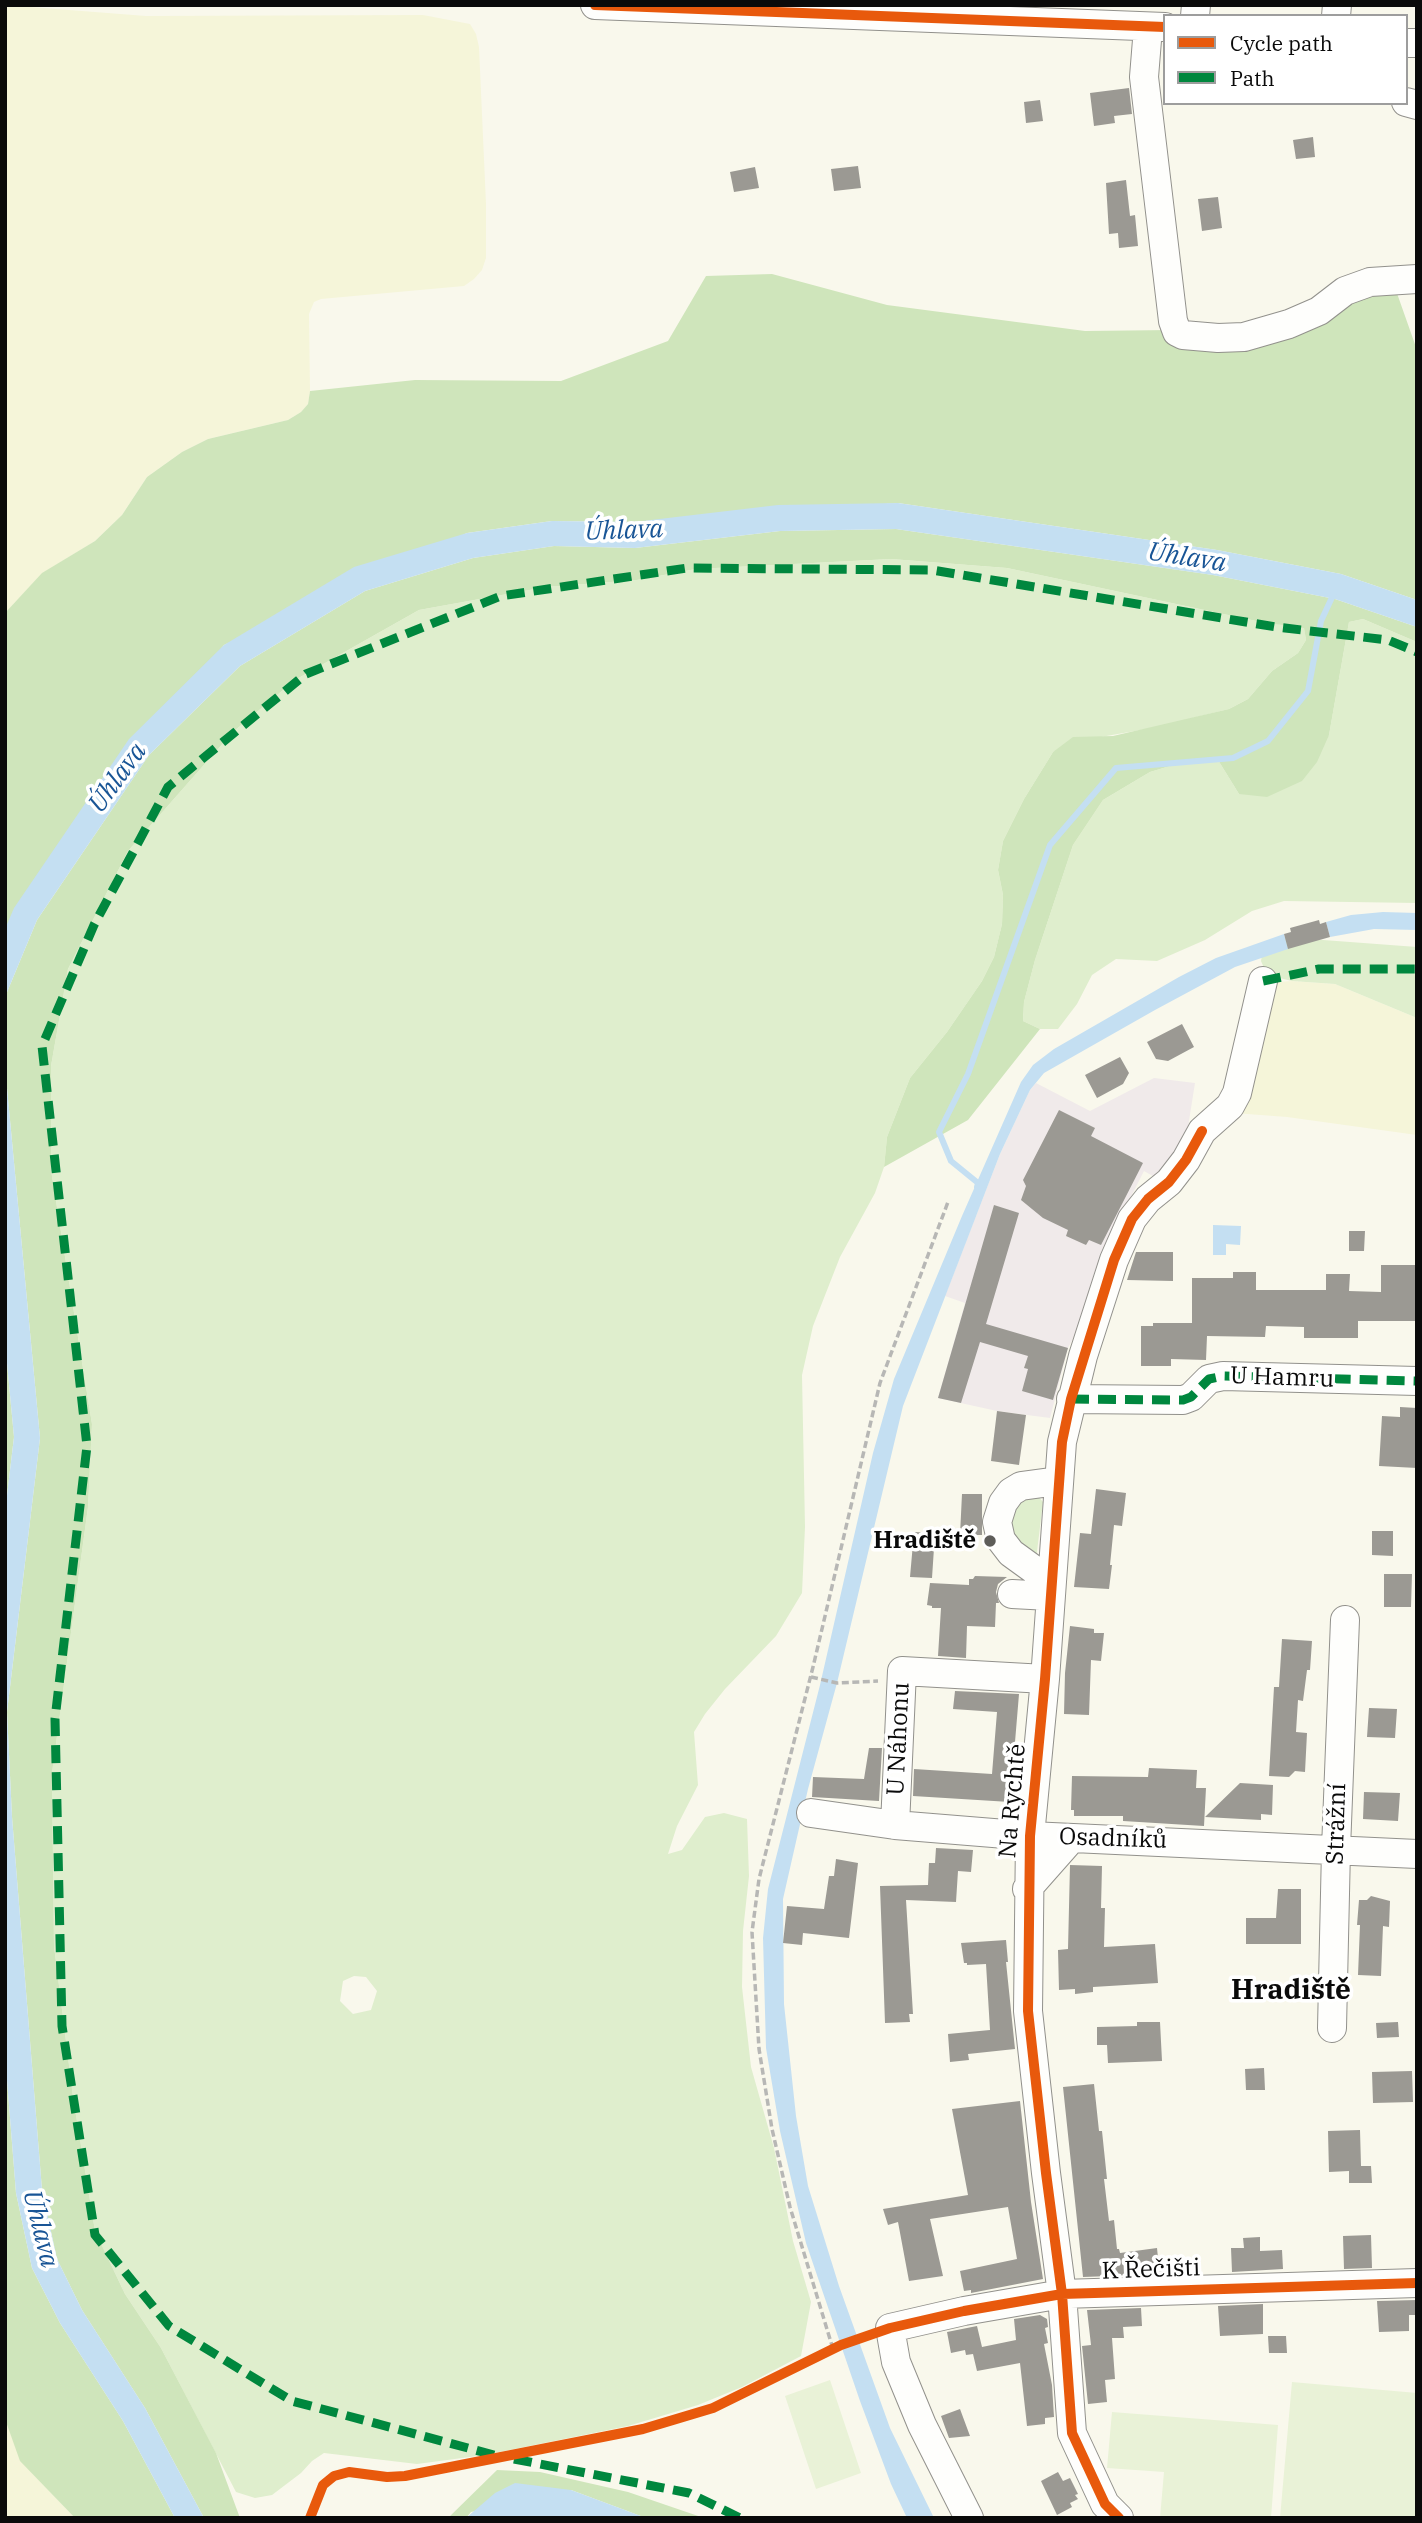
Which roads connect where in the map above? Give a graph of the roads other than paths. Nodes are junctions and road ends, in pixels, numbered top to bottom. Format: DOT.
graph roads {
  1 [pos="595,5"];
  2 [pos="848,10"];
  3 [pos="1155,36"];
  4 [pos="1417,279"];
  5 [pos="1263,981"];
  6 [pos="1417,1381"];
  7 [pos="1071,1399"];
  8 [pos="1058,1481"];
  9 [pos="1050,1589"];
  10 [pos="1012,1594"];
  11 [pos="1345,1620"];
  12 [pos="1045,1679"];
  13 [pos="811,1813"];
  14 [pos="895,1825"];
  15 [pos="1030,1836"];
  16 [pos="1072,1838"];
  17 [pos="1336,1849"];
  18 [pos="1417,1854"];
  19 [pos="1027,1889"];
  20 [pos="1332,2028"];
  21 [pos="1417,2283"];
  22 [pos="1062,2294"];
  23 [pos="1112,2511"];
  24 [pos="969,2518"];
  1 -- 2 [label="street"];
  2 -- 3 [label="street"];
  3 -- 4 [label="street"];
  5 -- 7 [label="street, Na Rychtě"];
  6 -- 7 [label="street, U Hamru"];
  7 -- 8 [label="street, Na Rychtě"];
  8 -- 9 [label="street, Na Rychtě"];
  8 -- 9 [label="street"];
  9 -- 10 [label="street"];
  9 -- 12 [label="street, Na Rychtě"];
  11 -- 17 [label="street, Strážní"];
  12 -- 14 [label="street, U Náhonu"];
  12 -- 15 [label="street, Na Rychtě"];
  13 -- 14 [label="street, Osadníků"];
  14 -- 15 [label="street, Osadníků"];
  15 -- 16 [label="street, Osadníků"];
  15 -- 19 [label="street, Na Rychtě"];
  16 -- 17 [label="street, Osadníků"];
  16 -- 19 [label="street"];
  17 -- 18 [label="street, Osadníků"];
  17 -- 20 [label="street, Strážní"];
  19 -- 22 [label="street, Na Rychtě"];
  21 -- 22 [label="street, K Řečišti"];
  22 -- 23 [label="street, Na Rychtě"];
  22 -- 24 [label="street, K Řečišti"];
}
